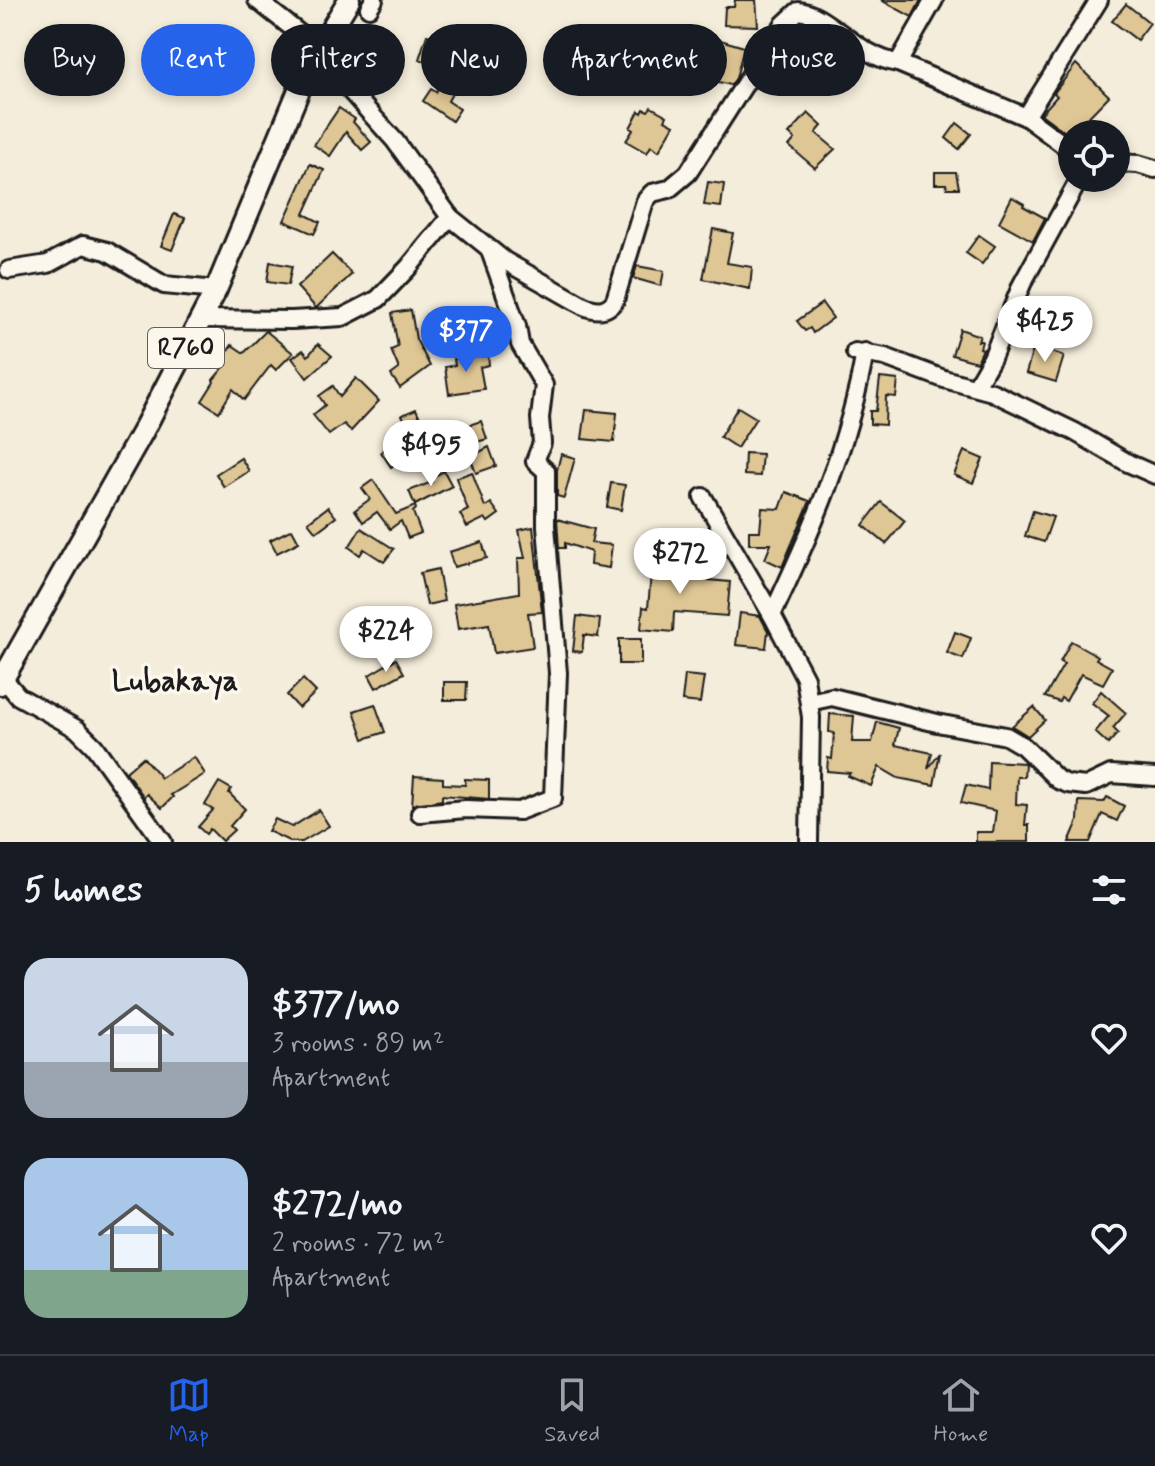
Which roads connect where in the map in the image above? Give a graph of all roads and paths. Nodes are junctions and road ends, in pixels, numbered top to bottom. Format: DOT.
graph roads {
  1 [pos="257,0"];
  2 [pos="349,0"];
  3 [pos="934,0"];
  4 [pos="1099,0"];
  5 [pos="800,6"];
  6 [pos="281,24"];
  7 [pos="337,24"];
  8 [pos="898,63"];
  9 [pos="303,96"];
  10 [pos="355,96"];
  11 [pos="1026,117"];
  12 [pos="1058,141"];
  13 [pos="1130,164"];
  14 [pos="1155,169"];
  15 [pos="1072,192"];
  16 [pos="450,217"];
  17 [pos="490,251"];
  18 [pos="9,270"];
  19 [pos="216,290"];
  20 [pos="201,319"];
  21 [pos="976,386"];
  22 [pos="1155,475"];
  23 [pos="703,497"];
  24 [pos="772,615"];
  25 [pos="2,682"];
  26 [pos="809,702"];
  27 [pos="1155,777"];
  28 [pos="420,813"];
  29 [pos="163,842"];
  30 [pos="809,842"];
  1 -- 6 [label="street"];
  2 -- 7 [label="main road, R760"];
  3 -- 8 [label="street"];
  4 -- 11 [label="street"];
  5 -- 8 [label="street"];
  5 -- 17 [label="street"];
  8 -- 11 [label="street"];
  9 -- 19 [label="main road, R760"];
  10 -- 16 [label="street"];
  11 -- 12 [label="street"];
  13 -- 14 [label="street"];
  15 -- 21 [label="street"];
  16 -- 17 [label="street"];
  16 -- 20 [label="street"];
  17 -- 28 [label="street"];
  18 -- 19 [label="street"];
  19 -- 20 [label="main road, R760"];
  20 -- 25 [label="main road, R760"];
  21 -- 22 [label="street"];
  21 -- 24 [label="street"];
  23 -- 24 [label="street"];
  24 -- 26 [label="street"];
  25 -- 29 [label="street"];
  26 -- 27 [label="street"];
  26 -- 30 [label="street"];
}
